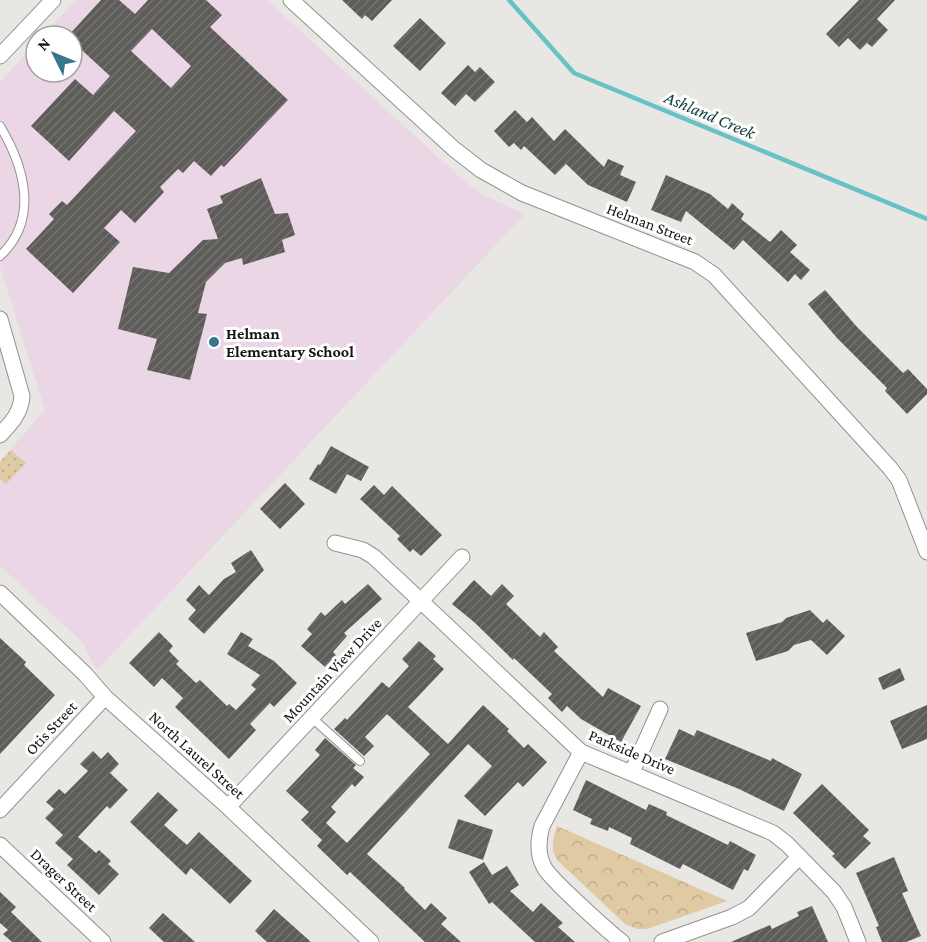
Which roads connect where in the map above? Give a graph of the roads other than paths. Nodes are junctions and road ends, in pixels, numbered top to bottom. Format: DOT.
graph roads {
  1 [pos="53,0"];
  2 [pos="291,0"];
  3 [pos="0,56"];
  4 [pos="0,126"];
  5 [pos="0,256"];
  6 [pos="0,319"];
  7 [pos="0,435"];
  8 [pos="335,543"];
  9 [pos="927,552"];
  10 [pos="462,557"];
  11 [pos="0,593"];
  12 [pos="421,602"];
  13 [pos="105,696"];
  14 [pos="660,710"];
  15 [pos="312,718"];
  16 [pos="581,752"];
  17 [pos="360,761"];
  18 [pos="632,772"];
  19 [pos="228,807"];
  20 [pos="0,810"];
  21 [pos="0,845"];
  22 [pos="799,857"];
  23 [pos="103,942"];
  24 [pos="371,942"];
  25 [pos="622,942"];
  26 [pos="662,942"];
  27 [pos="858,942"];
  1 -- 3 [label="street"];
  2 -- 9 [label="street, Helman Street"];
  4 -- 5 [label="lane"];
  6 -- 7 [label="street"];
  8 -- 12 [label="street, Parkside Drive"];
  10 -- 12 [label="street, Mountain View Drive"];
  11 -- 13 [label="street, North Laurel Street"];
  12 -- 15 [label="street, Mountain View Drive"];
  12 -- 16 [label="street, Parkside Drive"];
  13 -- 19 [label="street, North Laurel Street"];
  13 -- 20 [label="street, Otis Street"];
  14 -- 18 [label="street"];
  15 -- 17 [label="lane"];
  15 -- 19 [label="street, Mountain View Drive"];
  16 -- 18 [label="street, Parkside Drive"];
  16 -- 25 [label="street"];
  18 -- 22 [label="street, Parkside Drive"];
  19 -- 24 [label="street, North Laurel Street"];
  21 -- 23 [label="street, Drager Street"];
  22 -- 26 [label="street"];
  22 -- 27 [label="street, Parkside Drive"];
}
